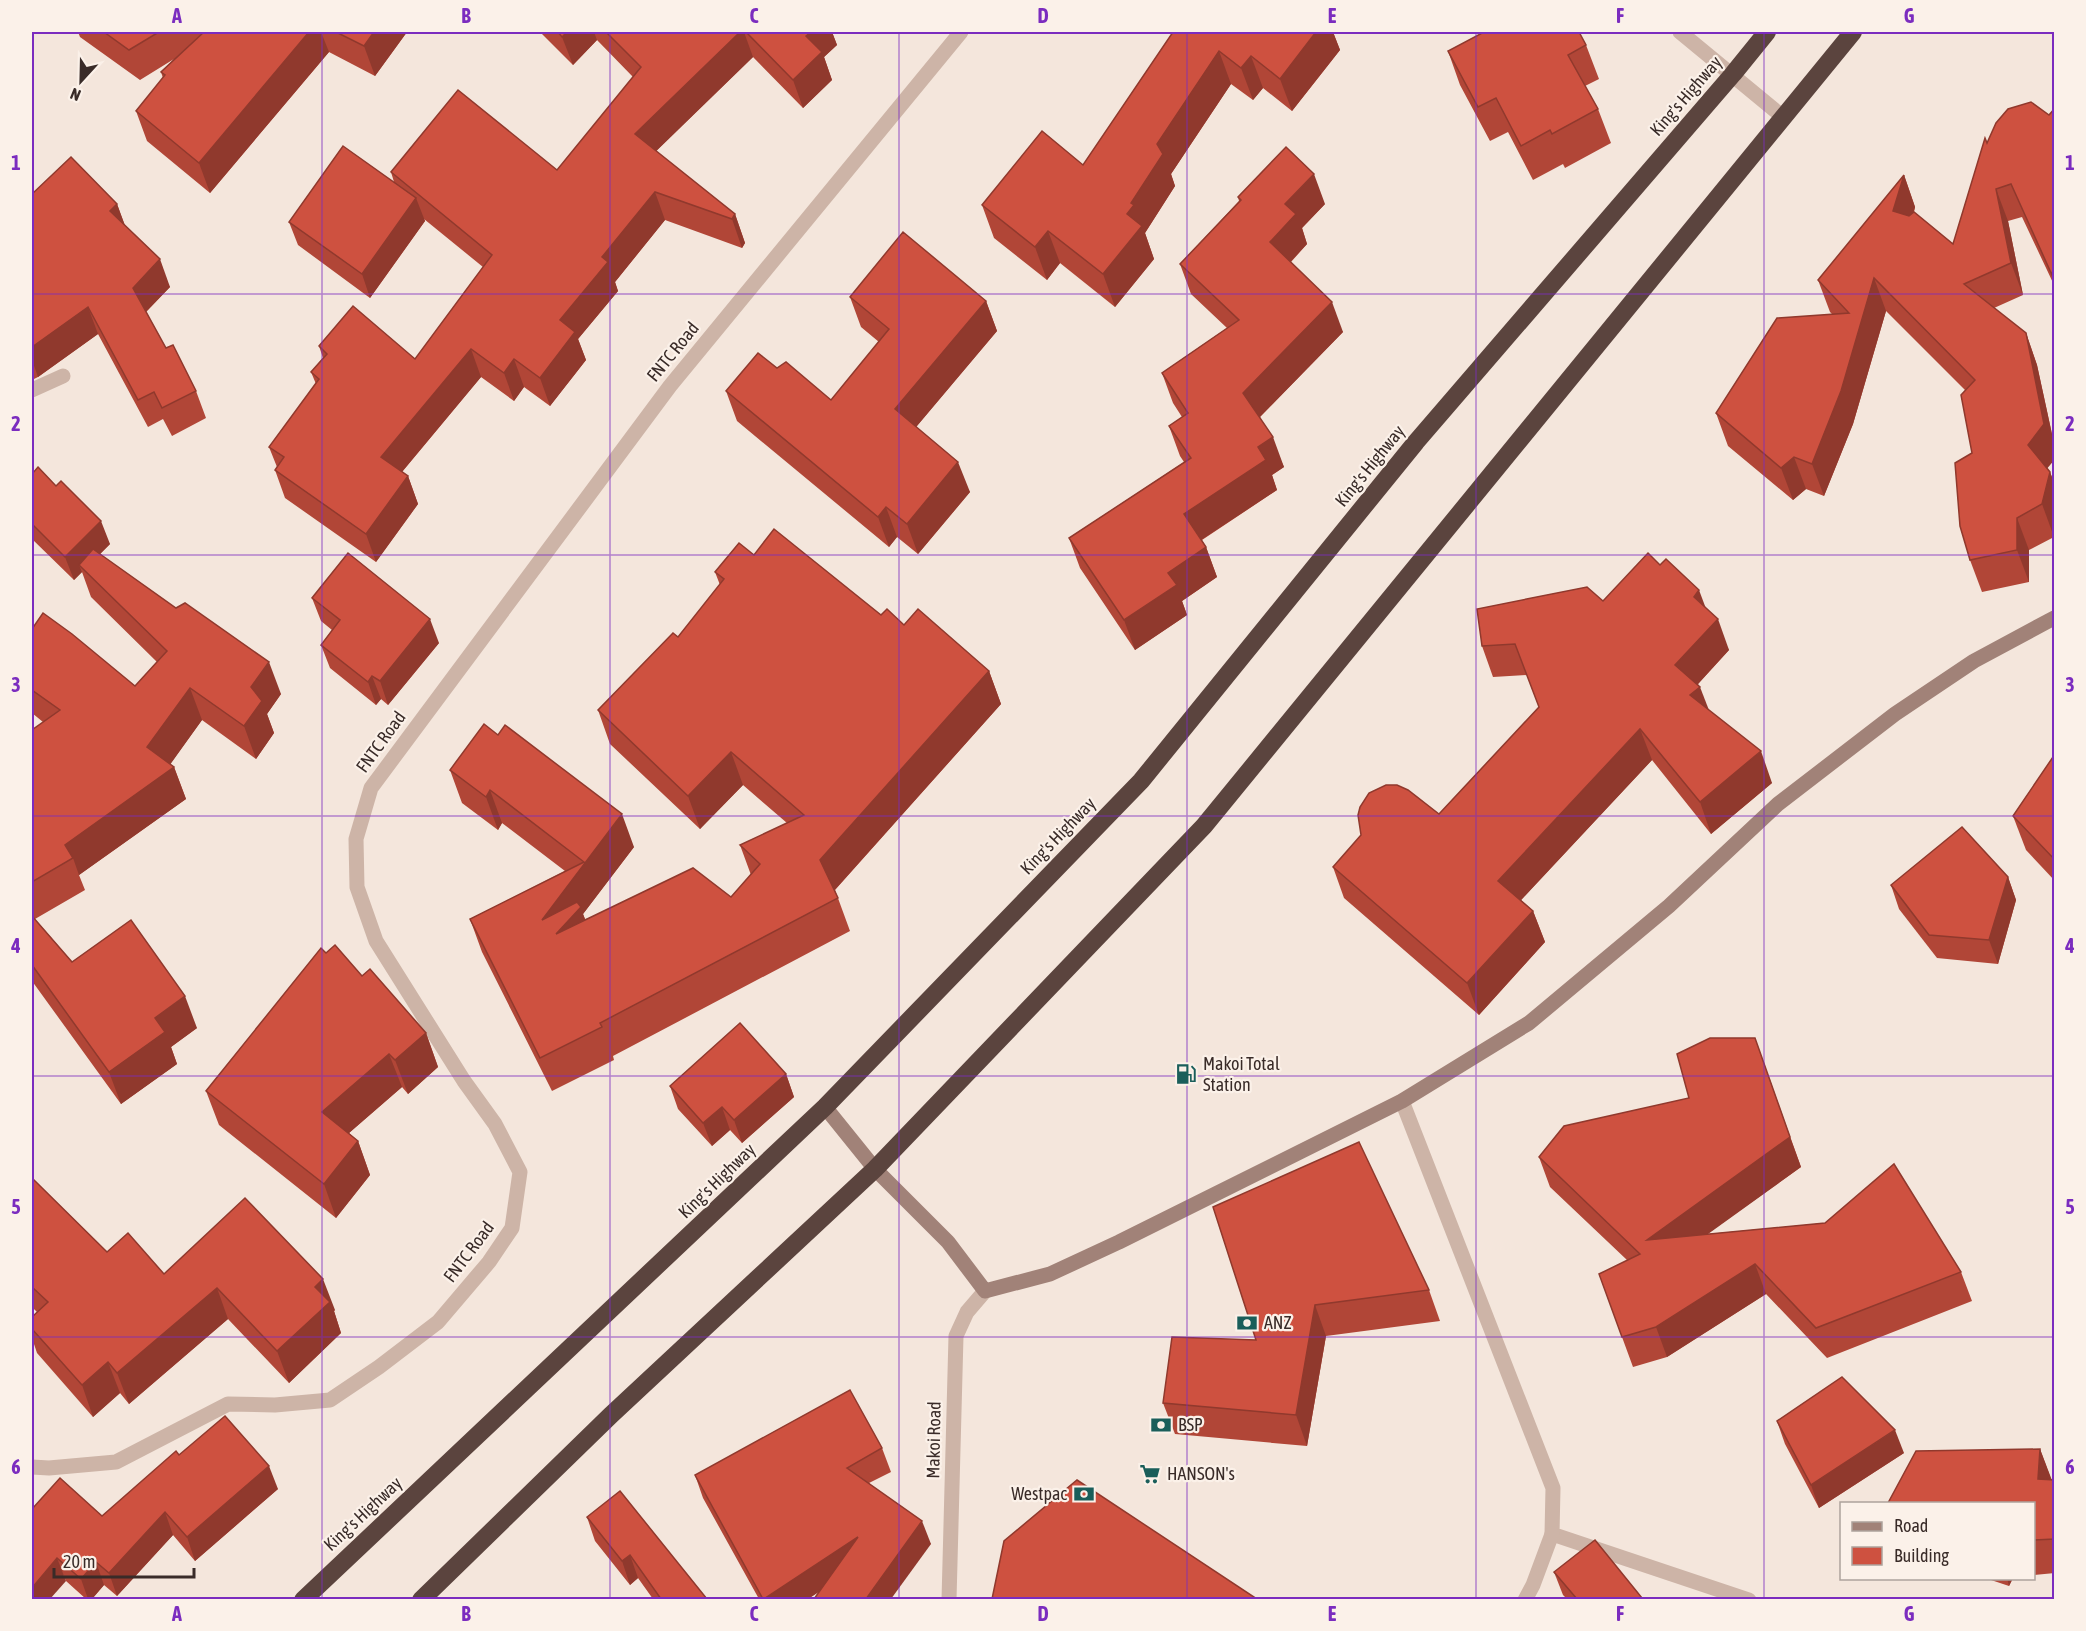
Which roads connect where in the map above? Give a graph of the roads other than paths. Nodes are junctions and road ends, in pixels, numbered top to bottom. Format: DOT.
graph roads {
  1 [pos="961,32"];
  2 [pos="1680,32"];
  3 [pos="1767,32"];
  4 [pos="1853,32"];
  5 [pos="1733,74"];
  6 [pos="1783,117"];
  7 [pos="63,376"];
  8 [pos="32,390"];
  9 [pos="2055,618"];
  10 [pos="1402,1101"];
  11 [pos="825,1107"];
  12 [pos="875,1169"];
  13 [pos="985,1291"];
  14 [pos="32,1467"];
  15 [pos="1552,1534"];
  16 [pos="303,1599"];
  17 [pos="421,1599"];
  18 [pos="949,1599"];
  19 [pos="1525,1599"];
  20 [pos="1749,1599"];
  1 -- 14 [label="street, FNTC Road"];
  2 -- 5 [label="street"];
  3 -- 5 [label="highway, King's Highway"];
  4 -- 6 [label="highway"];
  5 -- 6 [label="street"];
  5 -- 11 [label="highway, King's Highway"];
  6 -- 12 [label="highway"];
  7 -- 8 [label="street"];
  9 -- 10 [label="street"];
  10 -- 13 [label="street"];
  10 -- 15 [label="street"];
  11 -- 12 [label="street"];
  11 -- 16 [label="highway, King's Highway"];
  12 -- 13 [label="street"];
  12 -- 17 [label="highway"];
  13 -- 18 [label="street, Makoi Road"];
  15 -- 19 [label="street"];
  15 -- 20 [label="street"];
}
